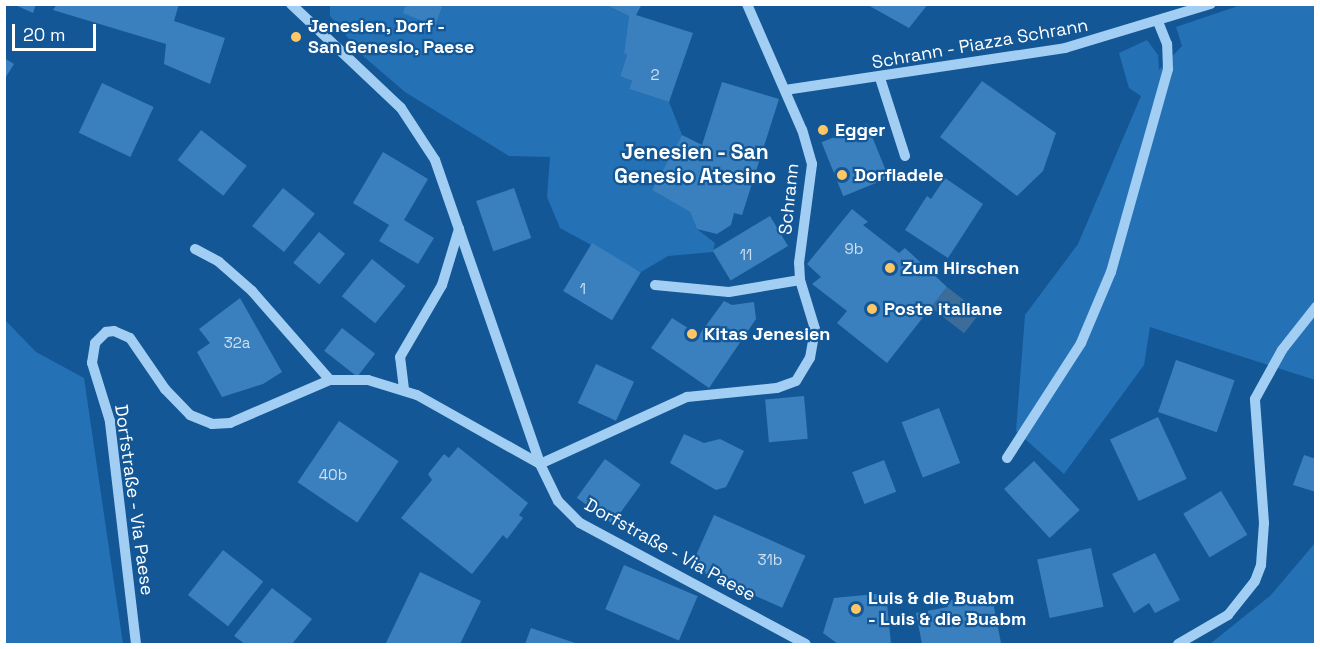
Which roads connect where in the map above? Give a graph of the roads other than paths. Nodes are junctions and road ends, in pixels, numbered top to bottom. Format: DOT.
graph roads {
  1 [pos="291,4"];
  2 [pos="747,4"];
  3 [pos="1211,4"];
  4 [pos="1158,22"];
  5 [pos="880,78"];
  6 [pos="785,90"];
  7 [pos="905,156"];
  8 [pos="459,227"];
  9 [pos="195,249"];
  10 [pos="800,280"];
  11 [pos="655,285"];
  12 [pos="1316,307"];
  13 [pos="330,380"];
  14 [pos="404,389"];
  15 [pos="1007,458"];
  16 [pos="540,464"];
  17 [pos="136,645"];
  18 [pos="806,645"];
  19 [pos="1178,645"];
  1 -- 8 [label="street, Dorfstraße - Via Paese"];
  2 -- 6 [label="street, Schrann"];
  3 -- 4 [label="street, Schrann - Piazza Schrann"];
  4 -- 5 [label="street, Schrann - Piazza Schrann"];
  4 -- 15 [label="street"];
  5 -- 6 [label="street, Schrann - Piazza Schrann"];
  5 -- 7 [label="street"];
  6 -- 10 [label="street, Schrann"];
  8 -- 14 [label="street"];
  8 -- 16 [label="street, Dorfstraße - Via Paese"];
  9 -- 13 [label="street"];
  10 -- 11 [label="street"];
  10 -- 16 [label="street, Schrann"];
  12 -- 19 [label="street"];
  13 -- 14 [label="street, Dorfstraße - Via Paese"];
  13 -- 17 [label="street, Dorfstraße - Via Paese"];
  14 -- 16 [label="street, Dorfstraße - Via Paese"];
  16 -- 18 [label="street, Dorfstraße - Via Paese"];
}
